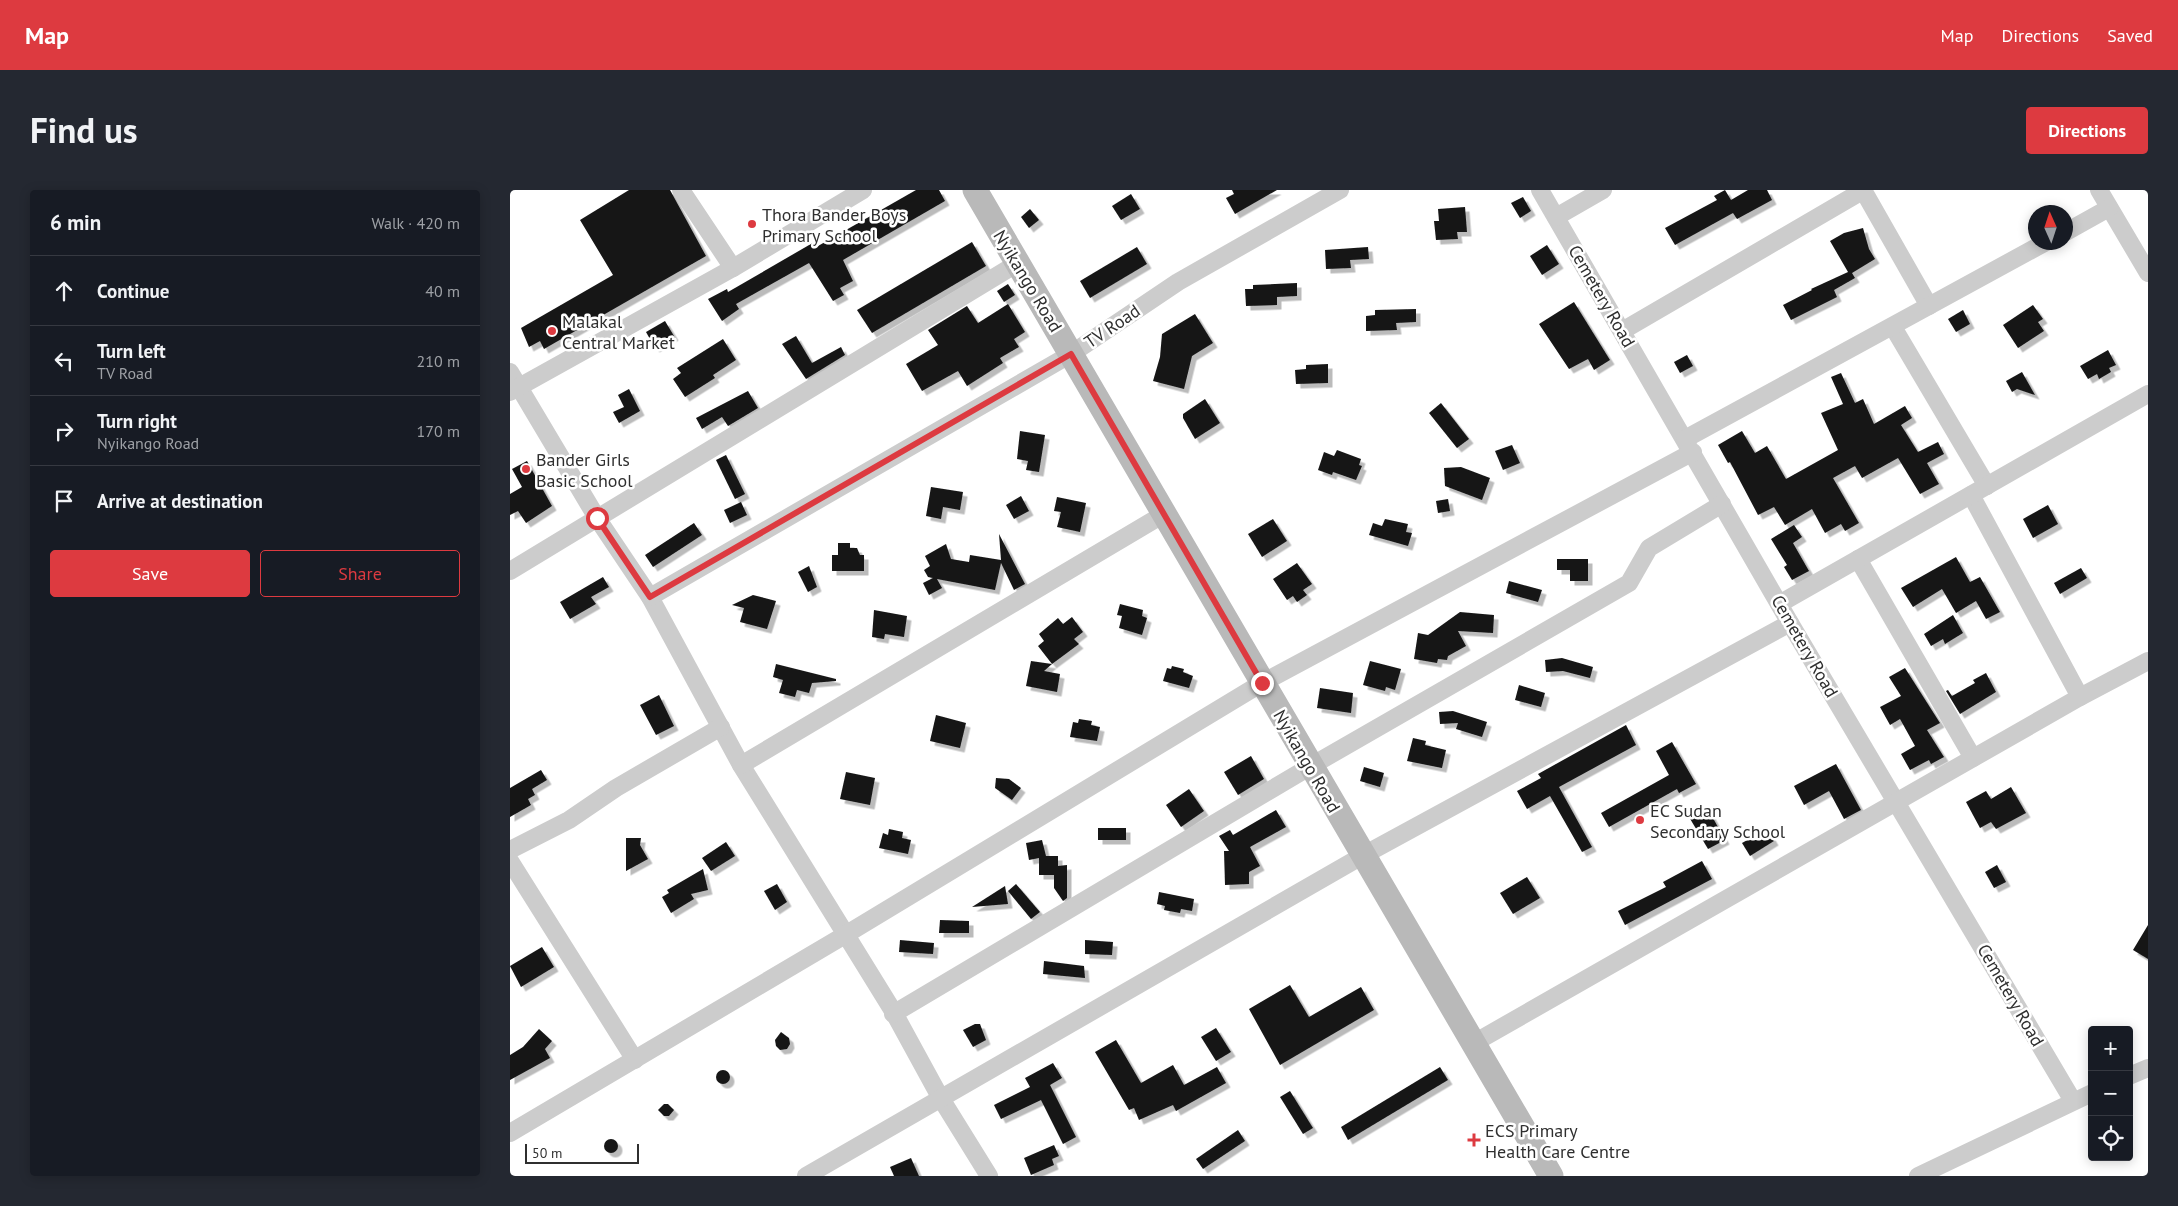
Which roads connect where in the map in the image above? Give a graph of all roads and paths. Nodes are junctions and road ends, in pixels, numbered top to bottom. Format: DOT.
graph roads {
  1 [pos="681,190"];
  2 [pos="863,190"];
  3 [pos="974,190"];
  4 [pos="1340,190"];
  5 [pos="1540,190"];
  6 [pos="1603,190"];
  7 [pos="1864,190"];
  8 [pos="2098,190"];
  9 [pos="2109,208"];
  10 [pos="1556,217"];
  11 [pos="2073,228"];
  12 [pos="2031,250"];
  13 [pos="1018,263"];
  14 [pos="733,268"];
  15 [pos="2148,273"];
  16 [pos="1929,306"];
  17 [pos="1893,327"];
  18 [pos="1622,331"];
  19 [pos="1071,354"];
  20 [pos="513,383"];
  21 [pos="2148,394"];
  22 [pos="1689,446"];
  23 [pos="1987,486"];
  24 [pos="1970,495"];
  25 [pos="1722,504"];
  26 [pos="1164,514"];
  27 [pos="597,518"];
  28 [pos="1858,559"];
  29 [pos="510,571"];
  30 [pos="650,597"];
  31 [pos="1781,604"];
  32 [pos="1790,623"];
  33 [pos="2148,661"];
  34 [pos="1262,683"];
  35 [pos="2080,697"];
  36 [pos="721,727"];
  37 [pos="1973,758"];
  38 [pos="741,765"];
  39 [pos="1311,766"];
  40 [pos="1897,802"];
  41 [pos="510,850"];
  42 [pos="1362,856"];
  43 [pos="510,861"];
  44 [pos="845,935"];
  45 [pos="893,1014"];
  46 [pos="1474,1043"];
  47 [pos="635,1060"];
  48 [pos="2148,1068"];
  49 [pos="2133,1074"];
  50 [pos="2088,1095"];
  51 [pos="940,1097"];
  52 [pos="2073,1101"];
  53 [pos="513,1125"];
  54 [pos="806,1176"];
  55 [pos="989,1176"];
  56 [pos="1551,1176"];
  57 [pos="1918,1176"];
  1 -- 14 [label="street"];
  2 -- 14 [label="street"];
  3 -- 13 [label="street, Nyikango Road"];
  4 -- 19 [label="street, TV Road"];
  5 -- 10 [label="street, Cemetery Road"];
  6 -- 10 [label="street"];
  7 -- 16 [label="street"];
  7 -- 18 [label="street"];
  8 -- 9 [label="street"];
  9 -- 11 [label="street"];
  9 -- 15 [label="street"];
  10 -- 18 [label="street, Cemetery Road"];
  12 -- 16 [label="street"];
  13 -- 19 [label="street, Nyikango Road"];
  13 -- 27 [label="street"];
  14 -- 20 [label="street"];
  16 -- 17 [label="street"];
  17 -- 22 [label="street"];
  17 -- 23 [label="street"];
  18 -- 22 [label="street, Cemetery Road"];
  19 -- 26 [label="street, Nyikango Road"];
  19 -- 30 [label="street, TV Road"];
  20 -- 27 [label="street"];
  21 -- 23 [label="street"];
  22 -- 25 [label="street, Cemetery Road"];
  22 -- 34 [label="street"];
  23 -- 24 [label="street"];
  24 -- 28 [label="street"];
  24 -- 35 [label="street"];
  25 -- 31 [label="street, Cemetery Road"];
  25 -- 39 [label="street"];
  26 -- 34 [label="street, Nyikango Road"];
  26 -- 38 [label="street"];
  27 -- 29 [label="street"];
  27 -- 30 [label="street"];
  28 -- 31 [label="street"];
  28 -- 37 [label="street"];
  30 -- 36 [label="street"];
  31 -- 32 [label="street, Cemetery Road"];
  32 -- 40 [label="street, Cemetery Road"];
  32 -- 42 [label="street"];
  33 -- 35 [label="street"];
  34 -- 39 [label="street, Nyikango Road"];
  34 -- 44 [label="street"];
  35 -- 37 [label="street"];
  36 -- 38 [label="street"];
  36 -- 41 [label="street"];
  37 -- 40 [label="street"];
  38 -- 44 [label="street"];
  39 -- 42 [label="street, Nyikango Road"];
  39 -- 45 [label="street"];
  40 -- 46 [label="street"];
  40 -- 52 [label="street, Cemetery Road"];
  42 -- 46 [label="street, Nyikango Road"];
  42 -- 51 [label="street"];
  43 -- 47 [label="street"];
  44 -- 45 [label="street"];
  44 -- 47 [label="street"];
  45 -- 51 [label="street"];
  46 -- 56 [label="street, Nyikango Road"];
  47 -- 53 [label="street"];
  48 -- 49 [label="street"];
  50 -- 52 [label="street"];
  51 -- 54 [label="street"];
  51 -- 55 [label="street"];
  52 -- 57 [label="street"];
}
